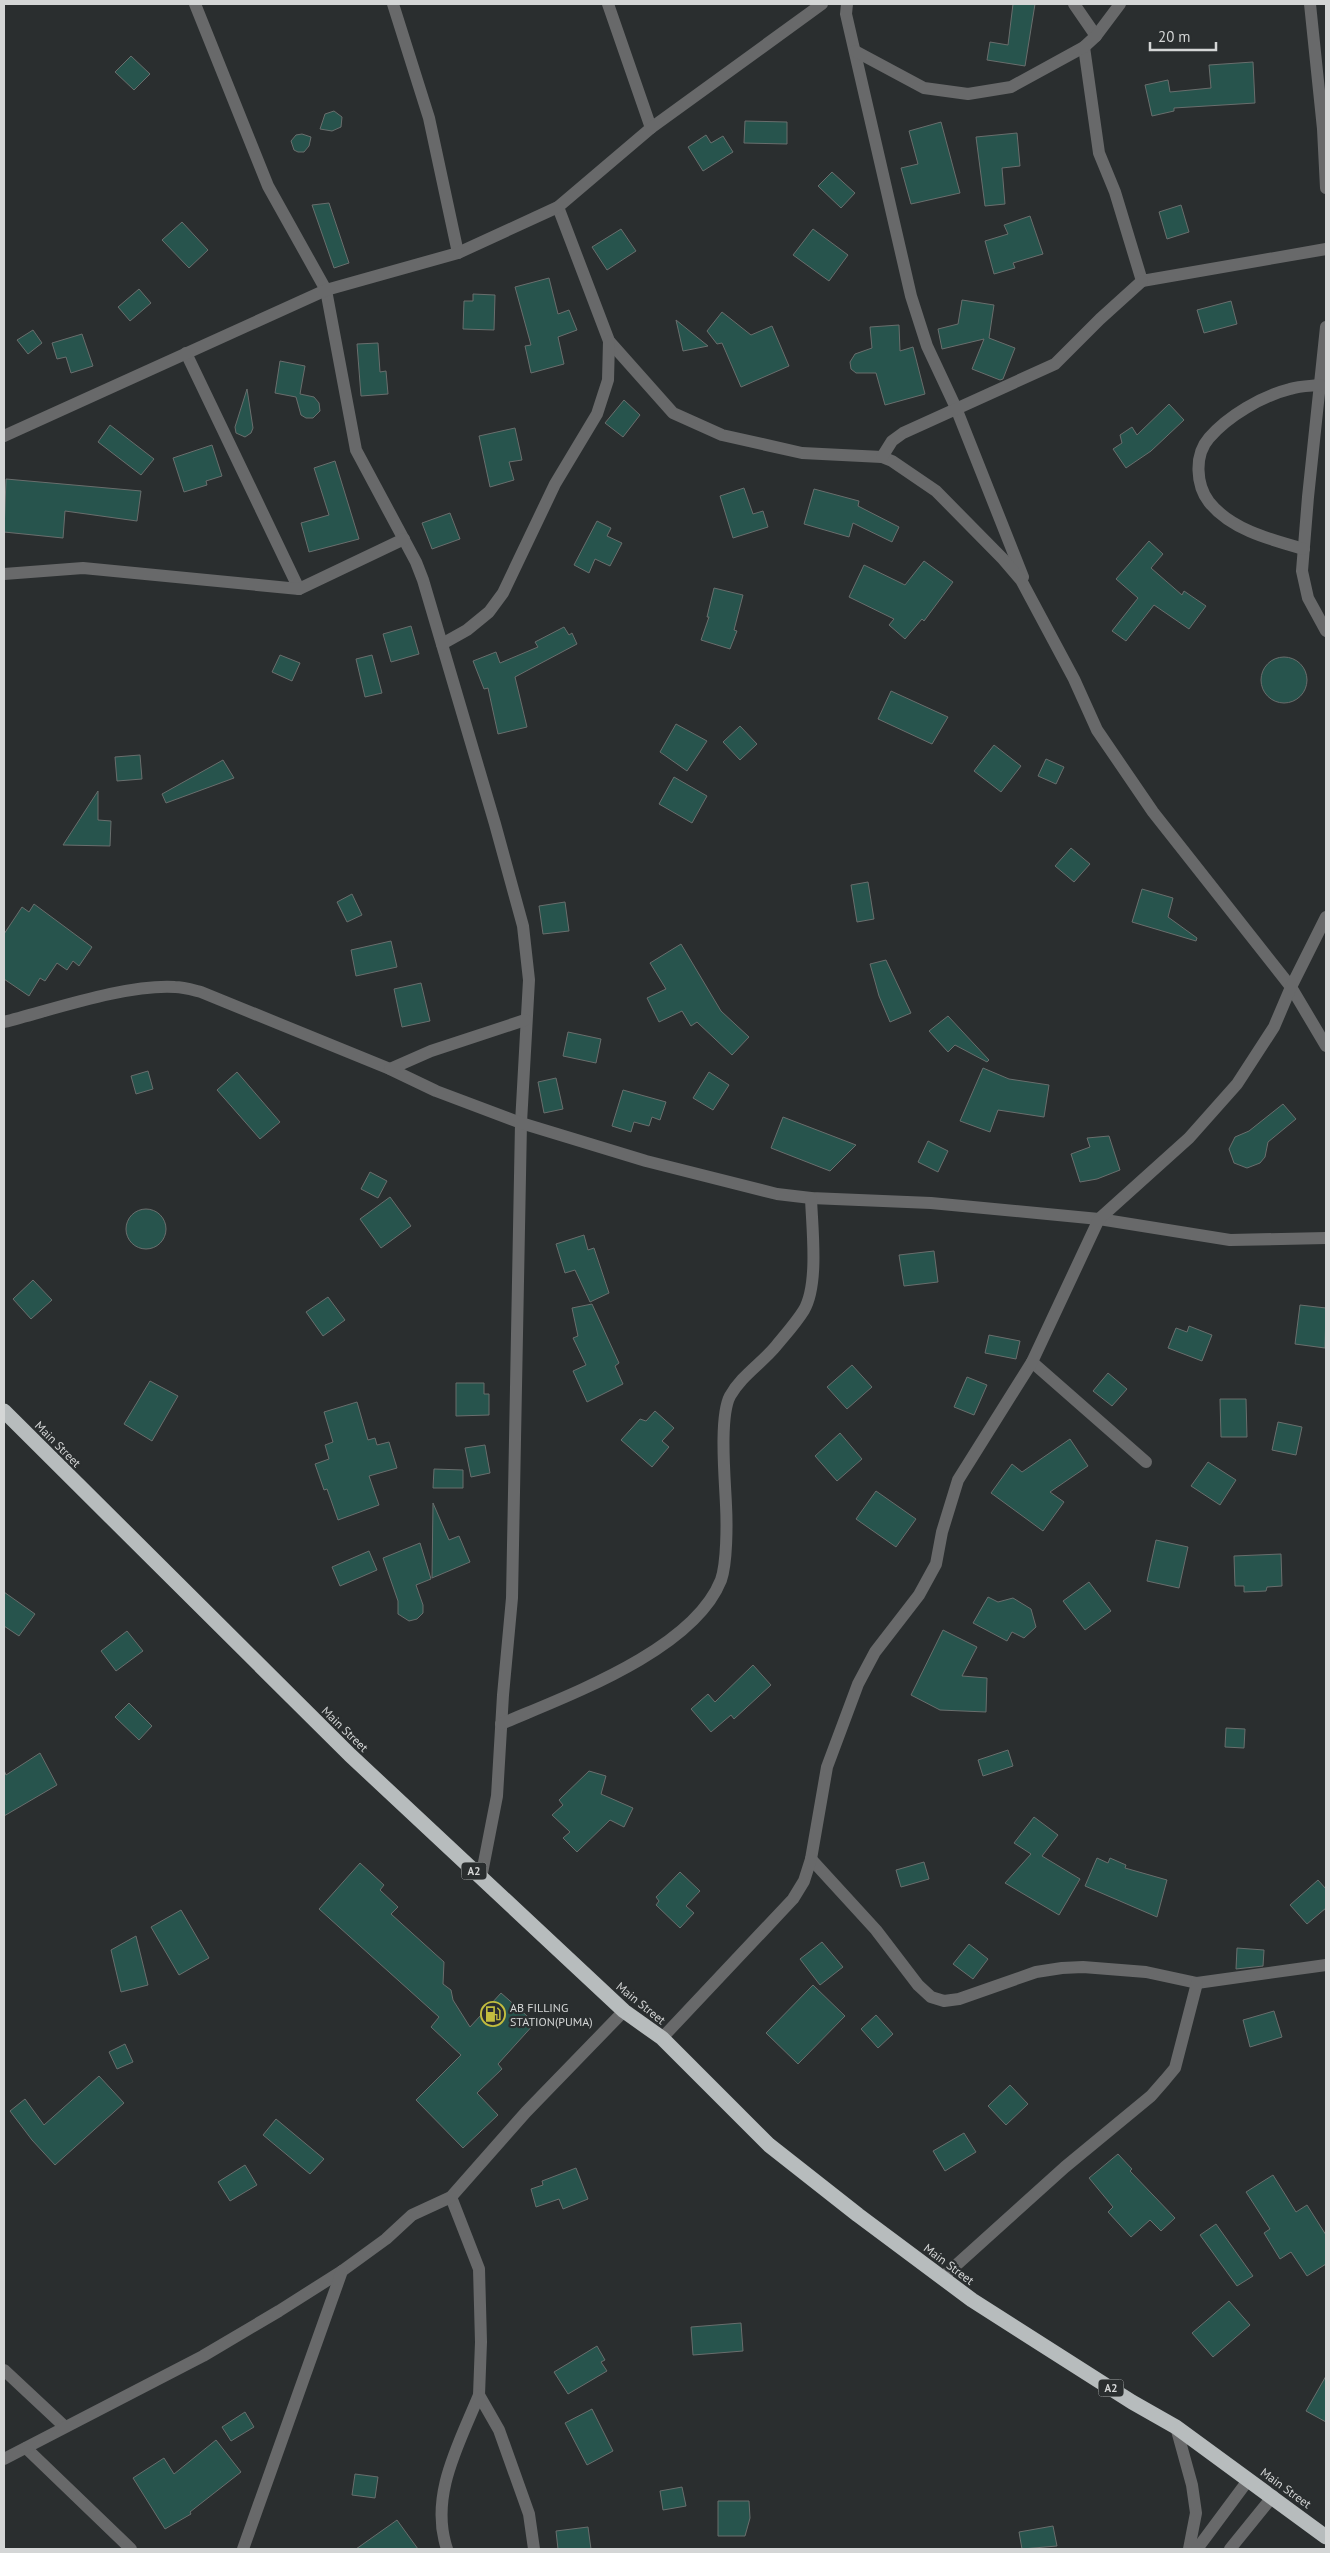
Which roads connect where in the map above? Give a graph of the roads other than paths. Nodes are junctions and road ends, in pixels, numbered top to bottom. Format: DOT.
graph roads {
  1 [pos="195,4"];
  2 [pos="393,4"];
  3 [pos="608,4"];
  4 [pos="822,4"];
  5 [pos="847,4"];
  6 [pos="1074,4"];
  7 [pos="1120,4"];
  8 [pos="1310,4"];
  9 [pos="1096,36"];
  10 [pos="1084,47"];
  11 [pos="855,51"];
  12 [pos="651,128"];
  13 [pos="1326,188"];
  14 [pos="558,206"];
  15 [pos="1326,249"];
  16 [pos="458,253"];
  17 [pos="1142,281"];
  18 [pos="326,290"];
  19 [pos="1326,327"];
  20 [pos="609,341"];
  21 [pos="186,353"];
  22 [pos="1320,385"];
  23 [pos="956,408"];
  24 [pos="4,436"];
  25 [pos="882,457"];
  26 [pos="404,539"];
  27 [pos="1304,549"];
  28 [pos="4,574"];
  29 [pos="299,589"];
  30 [pos="1031,596"];
  31 [pos="1326,631"];
  32 [pos="442,644"];
  33 [pos="1326,916"];
  34 [pos="1291,987"];
  35 [pos="525,1020"];
  36 [pos="4,1022"];
  37 [pos="1326,1046"];
  38 [pos="390,1069"];
  39 [pos="521,1123"];
  40 [pos="812,1198"];
  41 [pos="1099,1218"];
  42 [pos="1326,1238"];
  43 [pos="1032,1362"];
  44 [pos="4,1411"];
  45 [pos="1146,1462"];
  46 [pos="501,1724"];
  47 [pos="810,1859"];
  48 [pos="481,1878"];
  49 [pos="1326,1965"];
  50 [pos="1197,1983"];
  51 [pos="624,2011"];
  52 [pos="662,2038"];
  53 [pos="451,2197"];
  54 [pos="342,2271"];
  55 [pos="944,2277"];
  56 [pos="4,2370"];
  57 [pos="479,2396"];
  58 [pos="64,2426"];
  59 [pos="1176,2427"];
  60 [pos="26,2448"];
  61 [pos="4,2459"];
  62 [pos="1249,2479"];
  63 [pos="1273,2496"];
  64 [pos="1326,2537"];
  65 [pos="131,2549"];
  66 [pos="243,2549"];
  67 [pos="447,2549"];
  68 [pos="534,2549"];
  69 [pos="1189,2549"];
  70 [pos="1197,2549"];
  71 [pos="1230,2549"];
  1 -- 18 [label="street"];
  2 -- 16 [label="street"];
  3 -- 12 [label="street"];
  4 -- 12 [label="street"];
  5 -- 11 [label="street"];
  6 -- 9 [label="street"];
  7 -- 9 [label="street"];
  8 -- 13 [label="street"];
  9 -- 10 [label="street"];
  10 -- 11 [label="street"];
  10 -- 17 [label="street"];
  11 -- 23 [label="street"];
  12 -- 14 [label="street"];
  14 -- 16 [label="street"];
  14 -- 20 [label="street"];
  15 -- 17 [label="street"];
  16 -- 18 [label="street"];
  17 -- 23 [label="street"];
  18 -- 21 [label="street"];
  18 -- 26 [label="street"];
  19 -- 22 [label="street"];
  20 -- 25 [label="street"];
  20 -- 32 [label="street"];
  21 -- 24 [label="street"];
  21 -- 29 [label="street"];
  22 -- 27 [label="street"];
  22 -- 27 [label="street"];
  23 -- 25 [label="street"];
  23 -- 30 [label="street"];
  25 -- 30 [label="street"];
  26 -- 29 [label="street"];
  26 -- 32 [label="street"];
  27 -- 31 [label="street"];
  28 -- 29 [label="street"];
  30 -- 34 [label="street"];
  32 -- 35 [label="street"];
  33 -- 34 [label="street"];
  34 -- 37 [label="street"];
  34 -- 41 [label="street"];
  35 -- 38 [label="street"];
  35 -- 39 [label="street"];
  36 -- 38 [label="street"];
  38 -- 39 [label="street"];
  39 -- 40 [label="street"];
  39 -- 46 [label="street"];
  40 -- 41 [label="street"];
  40 -- 46 [label="street"];
  41 -- 42 [label="street"];
  41 -- 43 [label="street"];
  43 -- 45 [label="street"];
  43 -- 47 [label="street"];
  44 -- 48 [label="highway, Main Street / A2"];
  46 -- 48 [label="street"];
  47 -- 50 [label="street"];
  47 -- 52 [label="street"];
  48 -- 51 [label="highway, Main Street / A2"];
  49 -- 50 [label="street"];
  50 -- 55 [label="street"];
  51 -- 52 [label="highway, Main Street / A2"];
  51 -- 53 [label="street"];
  52 -- 55 [label="highway, Main Street / A2"];
  53 -- 54 [label="street"];
  53 -- 57 [label="street"];
  54 -- 58 [label="street"];
  54 -- 66 [label="street"];
  55 -- 59 [label="highway, Main Street / A2"];
  56 -- 58 [label="street"];
  57 -- 67 [label="street"];
  57 -- 68 [label="street"];
  58 -- 60 [label="street"];
  59 -- 62 [label="highway, Main Street / A2"];
  59 -- 69 [label="street"];
  60 -- 61 [label="street"];
  60 -- 65 [label="street"];
  62 -- 63 [label="highway, Main Street / A2"];
  62 -- 70 [label="street"];
  63 -- 64 [label="highway, Main Street / A2"];
  63 -- 71 [label="street"];
}
